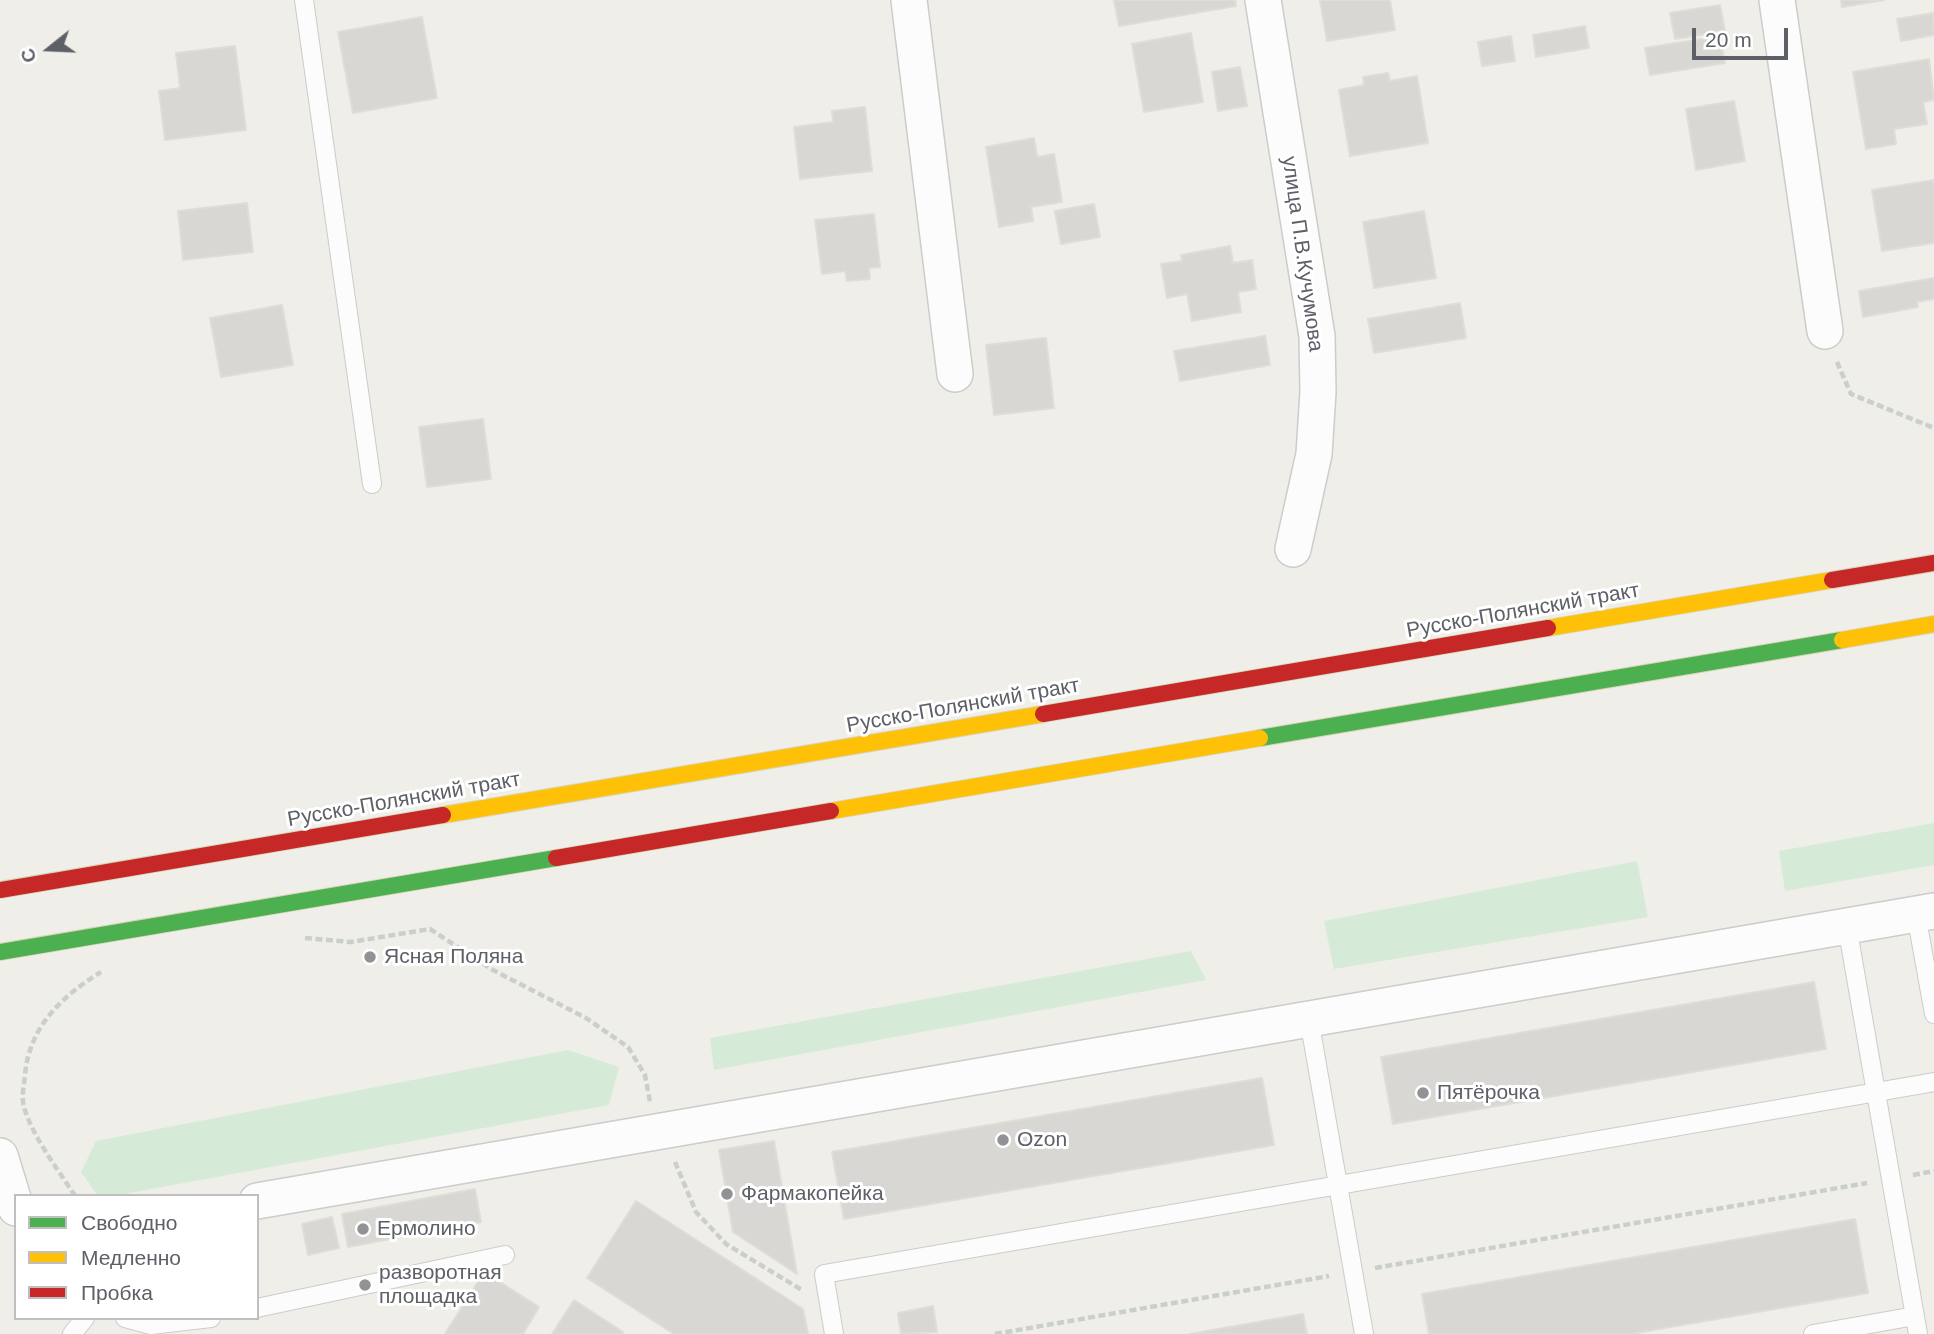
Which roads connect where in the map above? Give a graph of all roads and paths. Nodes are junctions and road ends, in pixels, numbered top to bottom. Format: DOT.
graph roads {
  1 [pos="304,0"];
  2 [pos="909,0"];
  3 [pos="1263,0"];
  4 [pos="1777,0"];
  5 [pos="1825,331"];
  6 [pos="955,374"];
  7 [pos="1934,428"];
  8 [pos="372,484"];
  9 [pos="1293,549"];
  10 [pos="1934,563"];
  11 [pos="1934,624"];
  12 [pos="0,890"];
  13 [pos="1925,912"];
  14 [pos="1847,926"];
  15 [pos="299,938"];
  16 [pos="0,951"];
  17 [pos="110,967"];
  18 [pos="1934,1014"];
  19 [pos="1309,1019"];
  20 [pos="1934,1082"];
  21 [pos="1876,1092"];
  22 [pos="661,1131"];
  23 [pos="0,1156"];
  24 [pos="1934,1171"];
  25 [pos="1891,1179"];
  26 [pos="1338,1185"];
  27 [pos="74,1194"];
  28 [pos="259,1201"];
  29 [pos="14,1202"];
  30 [pos="505,1255"];
  31 [pos="1353,1272"];
  32 [pos="827,1289"];
  33 [pos="259,1308"];
  34 [pos="83,1320"];
  35 [pos="132,1320"];
  36 [pos="194,1320"];
  37 [pos="1917,1325"];
  38 [pos="72,1334"];
  39 [pos="835,1334"];
  40 [pos="995,1334"];
  41 [pos="1364,1334"];
  42 [pos="1813,1334"];
  1 -- 8 [label="lane"];
  2 -- 6 [label="street"];
  3 -- 9 [label="street, улица П.В.Кучумова"];
  4 -- 5 [label="street"];
  5 -- 7 [label="path"];
  10 -- 12 [label="main road, Русско-Полянский тракт"];
  11 -- 16 [label="main road"];
  13 -- 14 [label="street"];
  13 -- 18 [label="lane"];
  14 -- 19 [label="street"];
  14 -- 21 [label="lane"];
  15 -- 22 [label="path"];
  17 -- 27 [label="path"];
  19 -- 22 [label="street"];
  19 -- 26 [label="lane"];
  20 -- 21 [label="lane"];
  21 -- 25 [label="lane"];
  21 -- 26 [label="lane"];
  22 -- 28 [label="street"];
  22 -- 32 [label="path"];
  23 -- 29 [label="street"];
  24 -- 25 [label="path"];
  25 -- 31 [label="path"];
  25 -- 37 [label="lane"];
  26 -- 31 [label="lane"];
  26 -- 32 [label="lane"];
  30 -- 33 [label="lane"];
  31 -- 40 [label="path"];
  31 -- 41 [label="lane"];
  32 -- 39 [label="lane"];
  34 -- 38 [label="lane"];
  35 -- 36 [label="lane"];
  37 -- 42 [label="lane"];
}
